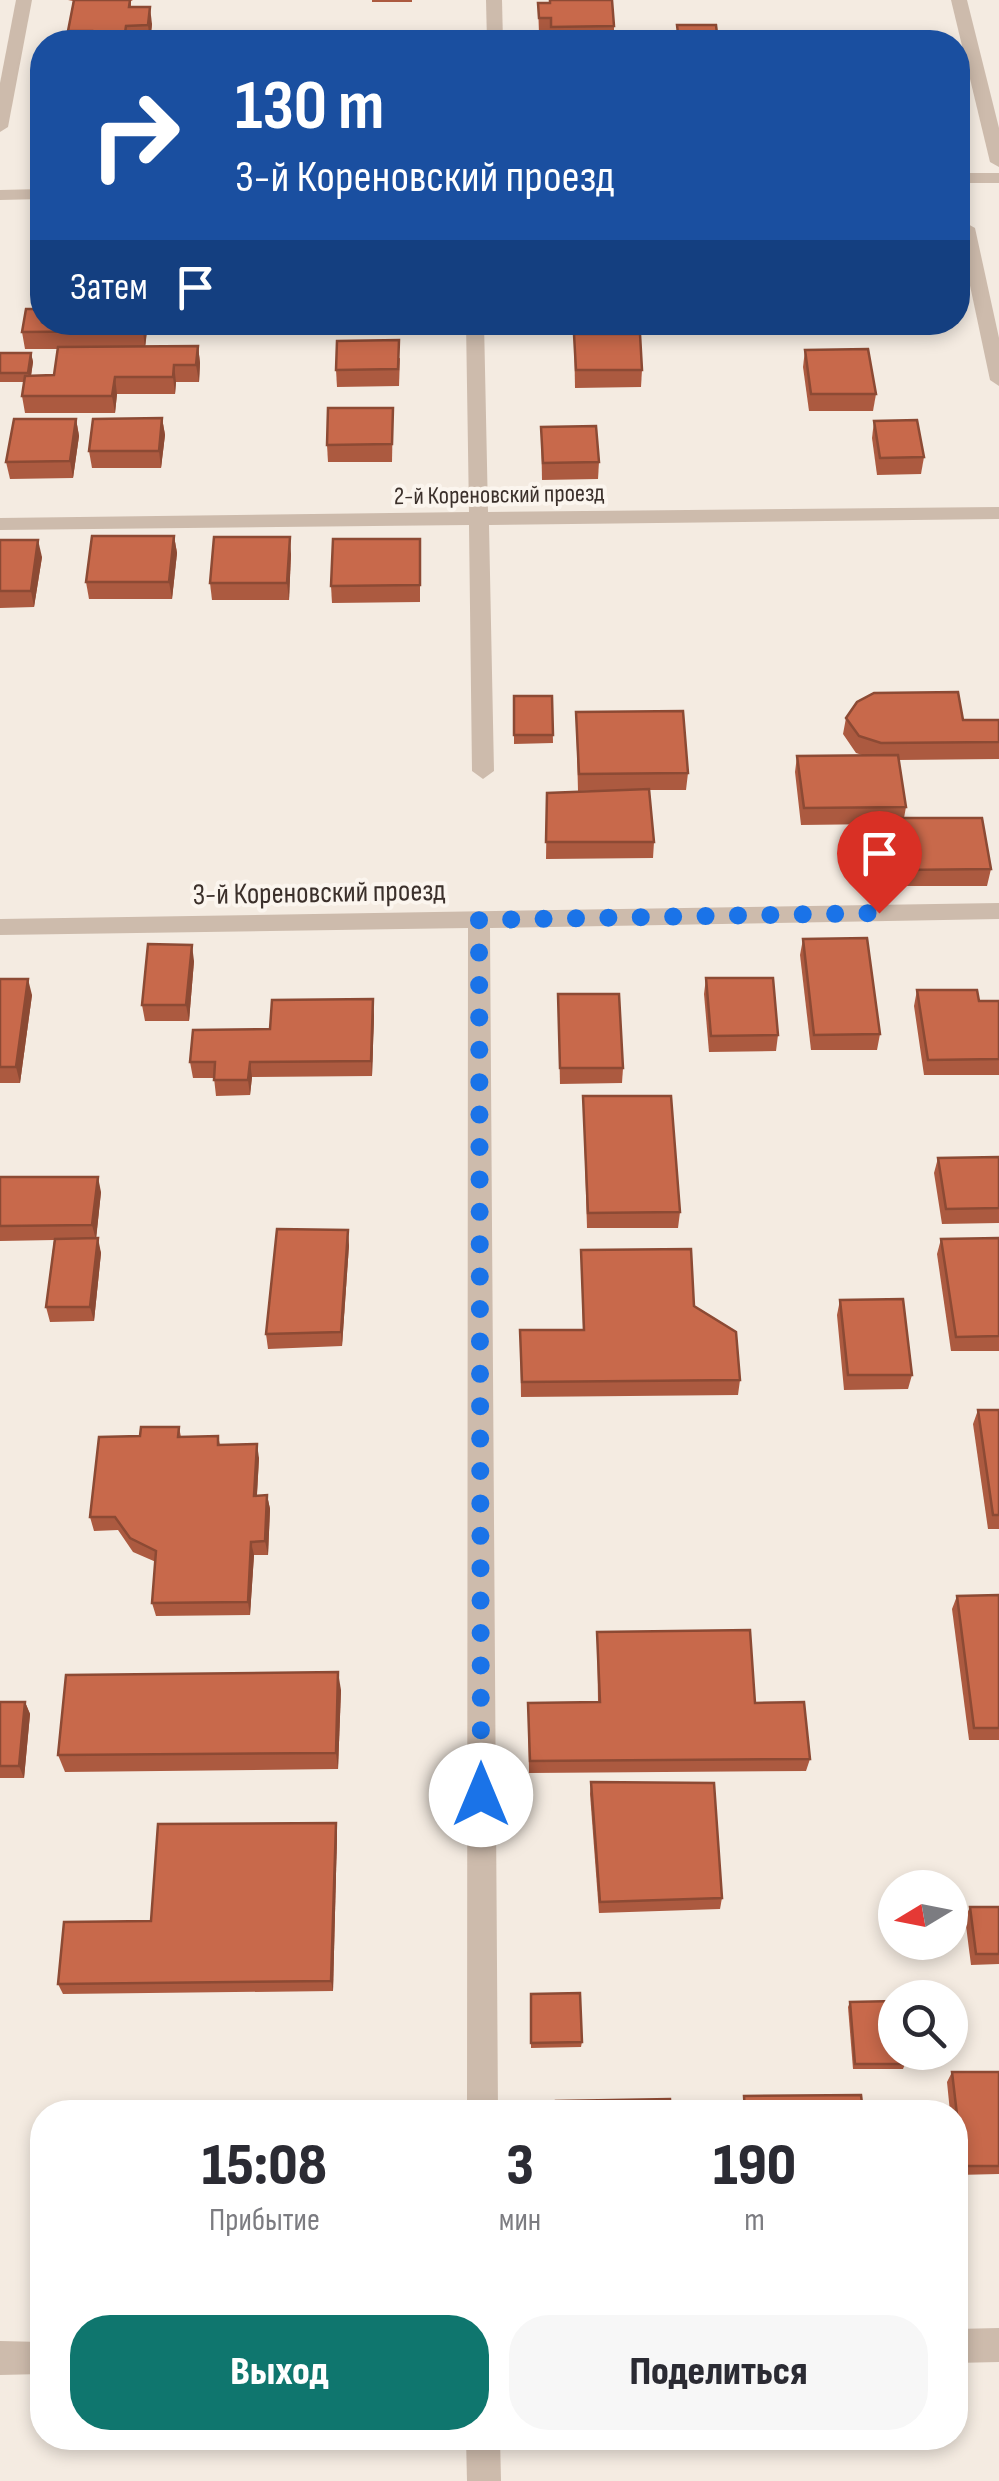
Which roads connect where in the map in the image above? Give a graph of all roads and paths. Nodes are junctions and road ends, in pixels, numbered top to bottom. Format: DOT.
graph roads {
  1 [pos="24,0"];
  2 [pos="494,0"];
  3 [pos="960,0"];
  4 [pos="495,30"];
  5 [pos="967,30"];
  6 [pos="970,42"];
  7 [pos="0,127"];
  8 [pos="999,162"];
  9 [pos="970,178"];
  10 [pos="999,178"];
  11 [pos="30,194"];
  12 [pos="0,195"];
  13 [pos="970,246"];
  14 [pos="476,335"];
  15 [pos="999,380"];
  16 [pos="999,513"];
  17 [pos="479,521"];
  18 [pos="0,524"];
  19 [pos="483,772"];
  20 [pos="999,911"];
  21 [pos="479,920"];
  22 [pos="0,927"];
  23 [pos="482,2100"];
  24 [pos="999,2345"];
  25 [pos="968,2346"];
  26 [pos="0,2358"];
  27 [pos="30,2358"];
  28 [pos="483,2450"];
  29 [pos="484,2481"];
  1 -- 7 [label="street"];
  2 -- 4 [label="street"];
  3 -- 5 [label="street"];
  6 -- 8 [label="street"];
  9 -- 10 [label="street"];
  11 -- 12 [label="street"];
  13 -- 15 [label="street"];
  14 -- 17 [label="street"];
  16 -- 17 [label="street, 2-й Кореновский проезд"];
  17 -- 18 [label="street, 2-й Кореновский проезд"];
  17 -- 19 [label="street"];
  20 -- 21 [label="street, 3-й Кореновский проезд"];
  21 -- 22 [label="street, 3-й Кореновский проезд"];
  21 -- 23 [label="street"];
  24 -- 25 [label="street"];
  26 -- 27 [label="street"];
  28 -- 29 [label="street"];
}
